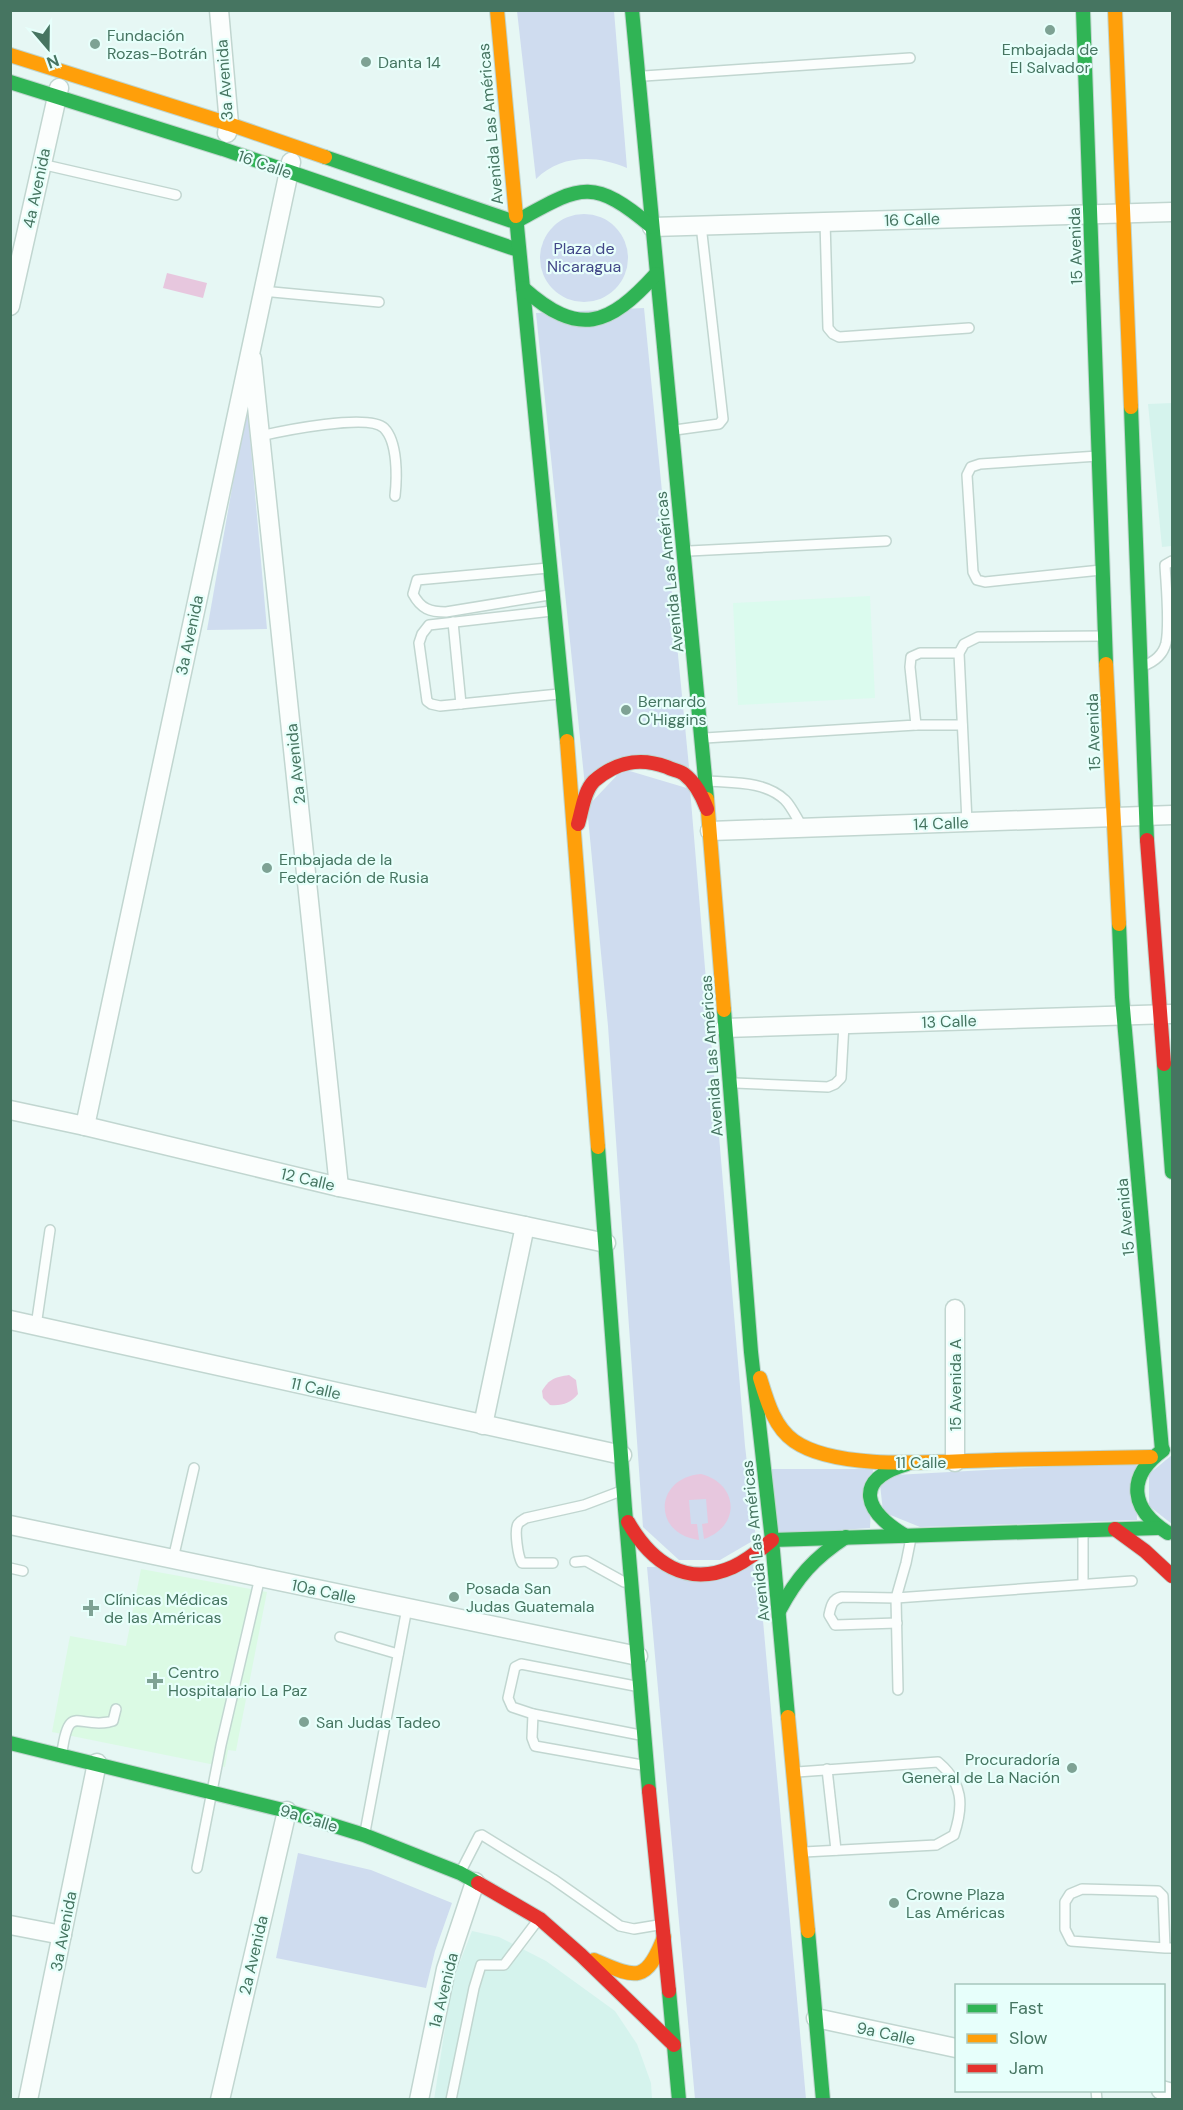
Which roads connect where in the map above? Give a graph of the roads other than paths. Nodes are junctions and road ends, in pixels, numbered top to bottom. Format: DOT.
graph roads {
  1 [pos="219,10"];
  2 [pos="496,10"];
  3 [pos="632,10"];
  4 [pos="1083,10"];
  5 [pos="1115,10"];
  6 [pos="10,55"];
  7 [pos="910,58"];
  8 [pos="63,72"];
  9 [pos="638,76"];
  10 [pos="10,82"];
  11 [pos="57,97"];
  12 [pos="229,124"];
  13 [pos="295,146"];
  14 [pos="223,149"];
  15 [pos="41,164"];
  16 [pos="288,171"];
  17 [pos="176,195"];
  18 [pos="1173,212"];
  19 [pos="1091,213"];
  20 [pos="1124,213"];
  21 [pos="825,221"];
  22 [pos="515,222"];
  23 [pos="701,225"];
  24 [pos="652,227"];
  25 [pos="518,250"];
  26 [pos="656,274"];
  27 [pos="523,288"];
  28 [pos="262,291"];
  29 [pos="379,302"];
  30 [pos="10,306"];
  31 [pos="969,328"];
  32 [pos="251,342"];
  33 [pos="672,430"];
  34 [pos="260,436"];
  35 [pos="1099,456"];
  36 [pos="395,496"];
  37 [pos="886,541"];
  38 [pos="684,552"];
  39 [pos="1173,561"];
  40 [pos="550,568"];
  41 [pos="1103,570"];
  42 [pos="553,594"];
  43 [pos="554,611"];
  44 [pos="453,622"];
  45 [pos="1105,636"];
  46 [pos="959,652"];
  47 [pos="1141,666"];
  48 [pos="562,693"];
  49 [pos="461,704"];
  50 [pos="962,724"];
  51 [pos="916,725"];
  52 [pos="702,738"];
  53 [pos="706,781"];
  54 [pos="1173,815"];
  55 [pos="1145,816"];
  56 [pos="1113,818"];
  57 [pos="967,822"];
  58 [pos="710,823"];
  59 [pos="803,828"];
  60 [pos="575,839"];
  61 [pos="1167,1014"];
  62 [pos="1124,1016"];
  63 [pos="844,1024"];
  64 [pos="725,1028"];
  65 [pos="729,1082"];
  66 [pos="10,1110"];
  67 [pos="85,1125"];
  68 [pos="1173,1172"];
  69 [pos="339,1187"];
  70 [pos="525,1226"];
  71 [pos="50,1230"];
  72 [pos="606,1244"];
  73 [pos="955,1309"];
  74 [pos="10,1320"];
  75 [pos="36,1326"];
  76 [pos="751,1352"];
  77 [pos="483,1425"];
  78 [pos="1162,1451"];
  79 [pos="622,1455"];
  80 [pos="911,1462"];
  81 [pos="955,1462"];
  82 [pos="194,1468"];
  83 [pos="623,1490"];
  84 [pos="626,1517"];
  85 [pos="10,1526"];
  86 [pos="1156,1528"];
  87 [pos="1115,1529"];
  88 [pos="1083,1530"];
  89 [pos="909,1535"];
  90 [pos="846,1537"];
  91 [pos="1171,1537"];
  92 [pos="772,1540"];
  93 [pos="172,1559"];
  94 [pos="575,1562"];
  95 [pos="553,1563"];
  96 [pos="10,1568"];
  97 [pos="23,1571"];
  98 [pos="1173,1576"];
  99 [pos="260,1577"];
  100 [pos="1132,1581"];
  101 [pos="1083,1584"];
  102 [pos="631,1586"];
  103 [pos="896,1598"];
  104 [pos="407,1608"];
  105 [pos="779,1611"];
  106 [pos="897,1623"];
  107 [pos="340,1637"];
  108 [pos="398,1654"];
  109 [pos="638,1656"];
  110 [pos="640,1687"];
  111 [pos="898,1690"];
  112 [pos="116,1709"];
  113 [pos="533,1714"];
  114 [pos="644,1736"];
  115 [pos="10,1743"];
  116 [pos="61,1755"];
  117 [pos="97,1763"];
  118 [pos="647,1766"];
  119 [pos="827,1769"];
  120 [pos="794,1772"];
  121 [pos="211,1791"];
  122 [pos="287,1811"];
  123 [pos="364,1834"];
  124 [pos="836,1850"];
  125 [pos="801,1852"];
  126 [pos="197,1868"];
  127 [pos="467,1878"];
  128 [pos="540,1918"];
  129 [pos="10,1925"];
  130 [pos="663,1931"];
  131 [pos="62,1935"];
  132 [pos="1168,1948"];
  133 [pos="581,1955"];
  134 [pos="816,2018"];
  135 [pos="674,2045"];
  136 [pos="955,2048"];
  137 [pos="28,2100"];
  138 [pos="220,2100"];
  139 [pos="418,2100"];
  140 [pos="451,2100"];
  141 [pos="679,2100"];
  142 [pos="823,2100"];
  1 -- 12 [label="street, 3a Avenida"];
  2 -- 22 [label="main road, Avenida Las Américas"];
  3 -- 9 [label="main road, Avenida Las Américas"];
  4 -- 19 [label="main road, 15 Avenida"];
  5 -- 20 [label="main road"];
  6 -- 8 [label="main road, 16 Calle"];
  7 -- 9 [label="lane"];
  8 -- 11 [label="street, 4a Avenida"];
  8 -- 12 [label="main road, 16 Calle"];
  9 -- 24 [label="main road, Avenida Las Américas"];
  10 -- 11 [label="main road, 16 Calle"];
  11 -- 14 [label="main road, 16 Calle"];
  11 -- 15 [label="street, 4a Avenida"];
  12 -- 13 [label="main road, 16 Calle"];
  12 -- 14 [label="street, 3a Avenida"];
  13 -- 16 [label="street, 3a Avenida"];
  13 -- 22 [label="main road, 16 Calle"];
  14 -- 16 [label="main road, 16 Calle"];
  15 -- 17 [label="lane"];
  15 -- 30 [label="street, 4a Avenida"];
  16 -- 25 [label="main road, 16 Calle"];
  16 -- 28 [label="street, 3a Avenida"];
  18 -- 20 [label="street, 16 Calle"];
  19 -- 20 [label="street, 16 Calle"];
  19 -- 21 [label="street, 16 Calle"];
  19 -- 35 [label="main road, 15 Avenida"];
  20 -- 47 [label="main road"];
  21 -- 23 [label="street, 16 Calle"];
  21 -- 31 [label="lane"];
  22 -- 24 [label="main road"];
  22 -- 25 [label="main road, Avenida Las Américas"];
  23 -- 24 [label="street, 16 Calle"];
  23 -- 33 [label="lane"];
  24 -- 26 [label="main road, Avenida Las Américas"];
  25 -- 27 [label="main road, Avenida Las Américas"];
  26 -- 27 [label="main road"];
  26 -- 33 [label="main road, Avenida Las Américas"];
  27 -- 40 [label="main road, Avenida Las Américas"];
  28 -- 29 [label="lane"];
  28 -- 32 [label="street, 3a Avenida"];
  32 -- 34 [label="street, 2a Avenida"];
  32 -- 67 [label="street, 3a Avenida"];
  33 -- 38 [label="main road, Avenida Las Américas"];
  34 -- 36 [label="lane"];
  34 -- 69 [label="street, 2a Avenida"];
  35 -- 41 [label="main road, 15 Avenida"];
  35 -- 41 [label="lane"];
  37 -- 38 [label="lane"];
  38 -- 52 [label="main road, Avenida Las Américas"];
  39 -- 47 [label="lane"];
  40 -- 42 [label="main road, Avenida Las Américas"];
  40 -- 42 [label="lane"];
  41 -- 45 [label="main road, 15 Avenida"];
  42 -- 43 [label="main road, Avenida Las Américas"];
  43 -- 44 [label="lane"];
  43 -- 48 [label="main road, Avenida Las Américas"];
  44 -- 49 [label="lane"];
  44 -- 49 [label="lane"];
  45 -- 46 [label="lane"];
  45 -- 56 [label="main road, 15 Avenida"];
  46 -- 50 [label="lane"];
  46 -- 51 [label="lane"];
  47 -- 55 [label="main road"];
  48 -- 49 [label="lane"];
  48 -- 60 [label="main road, Avenida Las Américas"];
  50 -- 51 [label="lane"];
  50 -- 57 [label="lane"];
  51 -- 52 [label="lane"];
  52 -- 53 [label="main road, Avenida Las Américas"];
  53 -- 58 [label="main road, Avenida Las Américas"];
  53 -- 59 [label="lane"];
  54 -- 55 [label="street, 14 Calle"];
  55 -- 56 [label="street, 14 Calle"];
  55 -- 61 [label="main road"];
  56 -- 57 [label="street, 14 Calle"];
  56 -- 62 [label="main road, 15 Avenida"];
  57 -- 59 [label="street, 14 Calle"];
  58 -- 59 [label="street, 14 Calle"];
  58 -- 60 [label="main road"];
  58 -- 64 [label="main road, Avenida Las Américas"];
  60 -- 72 [label="main road, Avenida Las Américas"];
  61 -- 62 [label="street, 13 Calle"];
  61 -- 68 [label="main road"];
  62 -- 63 [label="street, 13 Calle"];
  62 -- 78 [label="main road, 15 Avenida"];
  63 -- 64 [label="street, 13 Calle"];
  63 -- 65 [label="lane"];
  64 -- 65 [label="main road, Avenida Las Américas"];
  65 -- 76 [label="main road, Avenida Las Américas"];
  66 -- 67 [label="street, 12 Calle"];
  67 -- 69 [label="street, 12 Calle"];
  69 -- 70 [label="street, 12 Calle"];
  70 -- 72 [label="street, 12 Calle"];
  70 -- 77 [label="street"];
  71 -- 75 [label="lane"];
  72 -- 79 [label="main road, Avenida Las Américas"];
  73 -- 81 [label="street, 15 Avenida A"];
  74 -- 75 [label="street, 11 Calle"];
  75 -- 77 [label="street, 11 Calle"];
  76 -- 80 [label="main road, 11 Calle"];
  76 -- 92 [label="main road, Avenida Las Américas"];
  77 -- 79 [label="street, 11 Calle"];
  78 -- 81 [label="main road, 11 Calle"];
  78 -- 86 [label="main road"];
  79 -- 83 [label="main road, Avenida Las Américas"];
  80 -- 81 [label="main road, 11 Calle"];
  80 -- 89 [label="main road"];
  82 -- 93 [label="lane"];
  83 -- 84 [label="main road, Avenida Las Américas"];
  83 -- 95 [label="lane"];
  84 -- 92 [label="main road"];
  84 -- 102 [label="main road, Avenida Las Américas"];
  85 -- 93 [label="street, 10a Calle"];
  86 -- 87 [label="main road"];
  86 -- 91 [label="main road"];
  87 -- 88 [label="main road"];
  87 -- 98 [label="main road"];
  88 -- 89 [label="main road"];
  88 -- 101 [label="lane"];
  89 -- 90 [label="main road"];
  89 -- 103 [label="lane"];
  90 -- 92 [label="main road"];
  90 -- 105 [label="main road"];
  92 -- 105 [label="main road, Avenida Las Américas"];
  93 -- 99 [label="street, 10a Calle"];
  94 -- 102 [label="lane"];
  96 -- 97 [label="lane"];
  99 -- 104 [label="street, 10a Calle"];
  99 -- 121 [label="lane"];
  100 -- 101 [label="lane"];
  101 -- 103 [label="lane"];
  102 -- 109 [label="main road, Avenida Las Américas"];
  103 -- 106 [label="lane"];
  103 -- 106 [label="lane"];
  104 -- 108 [label="lane"];
  104 -- 109 [label="street, 10a Calle"];
  105 -- 120 [label="main road, Avenida Las Américas"];
  106 -- 111 [label="lane"];
  107 -- 108 [label="lane"];
  108 -- 123 [label="lane"];
  109 -- 110 [label="main road, Avenida Las Américas"];
  110 -- 113 [label="lane"];
  110 -- 114 [label="main road, Avenida Las Américas"];
  112 -- 116 [label="lane"];
  113 -- 114 [label="lane"];
  113 -- 118 [label="lane"];
  114 -- 118 [label="main road, Avenida Las Américas"];
  115 -- 116 [label="main road, 9a Calle"];
  116 -- 117 [label="main road, 9a Calle"];
  117 -- 121 [label="main road, 9a Calle"];
  117 -- 131 [label="street, 3a Avenida"];
  118 -- 130 [label="main road, Avenida Las Américas"];
  119 -- 120 [label="lane"];
  119 -- 124 [label="lane"];
  119 -- 124 [label="lane"];
  120 -- 125 [label="main road, Avenida Las Américas"];
  121 -- 122 [label="main road, 9a Calle"];
  121 -- 126 [label="lane"];
  122 -- 123 [label="main road, 9a Calle"];
  122 -- 138 [label="street, 2a Avenida"];
  123 -- 127 [label="main road, 9a Calle"];
  124 -- 125 [label="lane"];
  125 -- 134 [label="main road, Avenida Las Américas"];
  127 -- 128 [label="main road, 9a Calle"];
  127 -- 130 [label="lane"];
  127 -- 139 [label="street, 1a Avenida"];
  128 -- 133 [label="main road, 9a Calle"];
  128 -- 140 [label="lane"];
  129 -- 131 [label="street"];
  130 -- 133 [label="main road, 9a Calle"];
  130 -- 135 [label="main road, Avenida Las Américas"];
  131 -- 137 [label="street, 3a Avenida"];
  132 -- 132 [label="lane"];
  133 -- 135 [label="main road, 9a Calle"];
  134 -- 136 [label="street, 9a Calle"];
  134 -- 142 [label="main road, Avenida Las Américas"];
  135 -- 141 [label="main road, Avenida Las Américas"];
}
